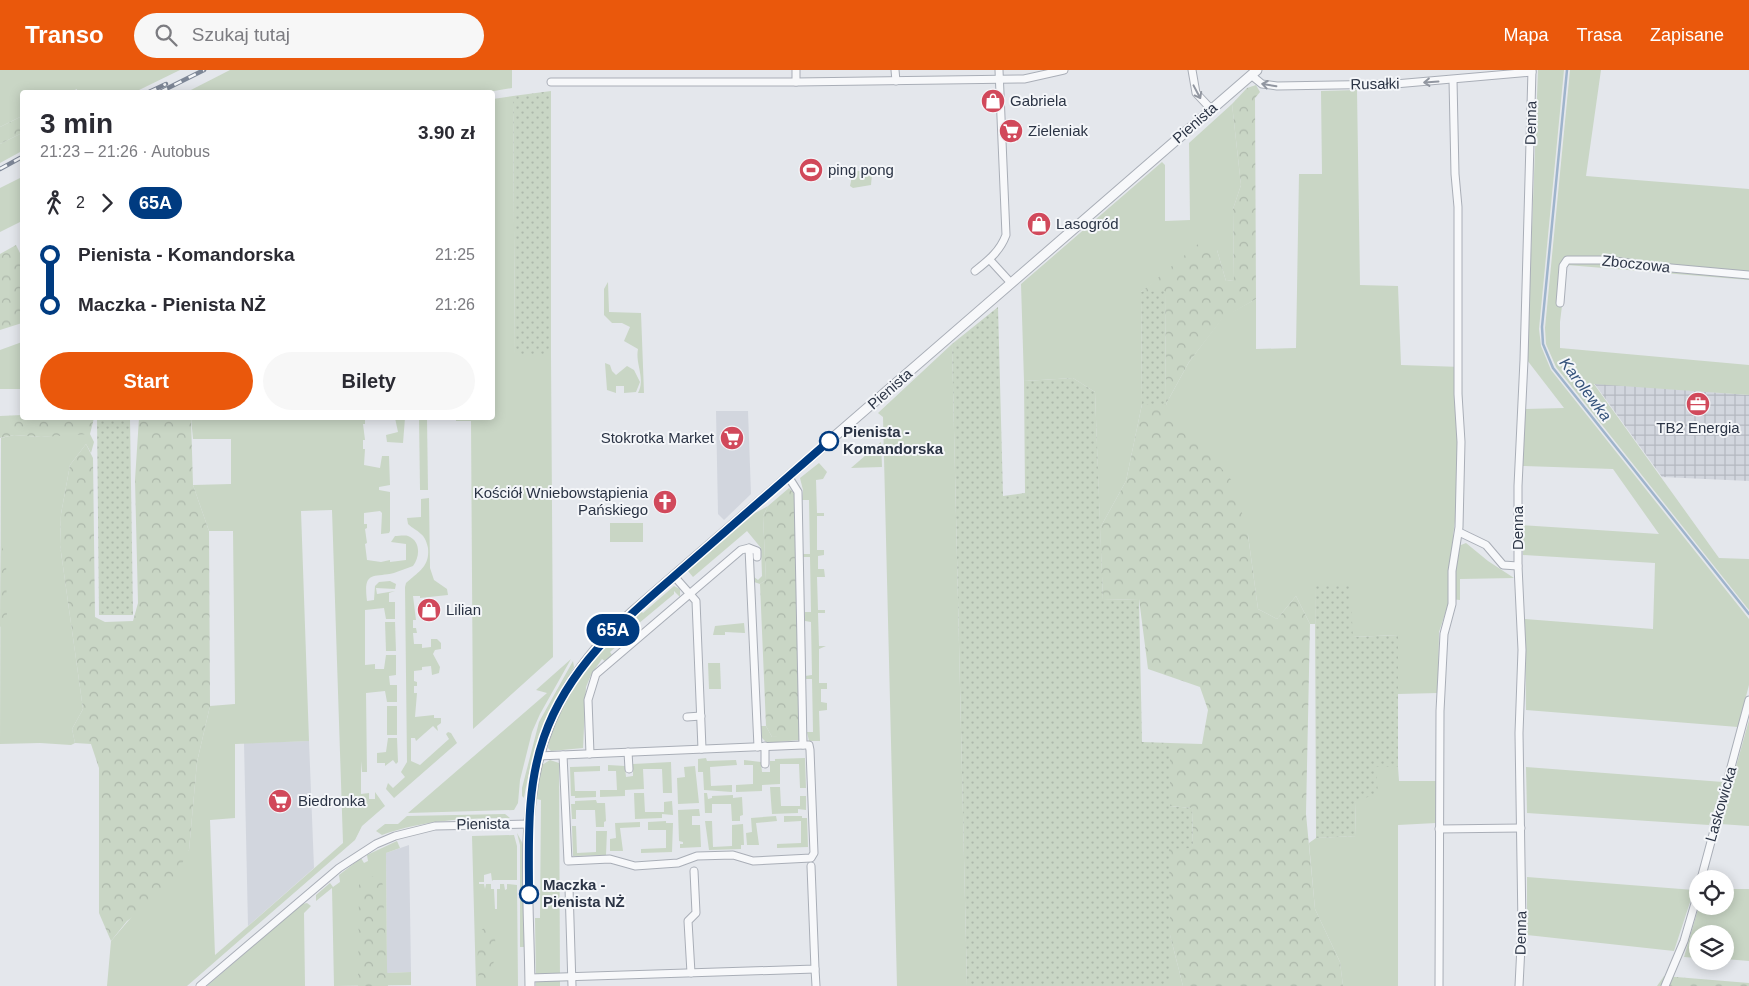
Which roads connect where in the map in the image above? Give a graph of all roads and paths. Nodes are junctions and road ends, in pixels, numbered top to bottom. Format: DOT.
graph roads {
  1 [pos="796,70"];
  2 [pos="896,70"];
  3 [pos="1000,70"];
  4 [pos="1064,70"];
  5 [pos="1192,70"];
  6 [pos="1532,71"];
  7 [pos="1254,72"];
  8 [pos="1000,80"];
  9 [pos="1453,80"];
  10 [pos="896,81"];
  11 [pos="551,82"];
  12 [pos="796,82"];
  13 [pos="1211,109"];
  14 [pos="990,260"];
  15 [pos="975,271"];
  16 [pos="1749,276"];
  17 [pos="1011,283"];
  18 [pos="1560,303"];
  19 [pos="788,476"];
  20 [pos="1459,532"];
  21 [pos="749,548"];
  22 [pos="757,557"];
  23 [pos="1518,566"];
  24 [pos="674,576"];
  25 [pos="689,593"];
  26 [pos="1749,700"];
  27 [pos="700,716"];
  28 [pos="687,717"];
  29 [pos="803,745"];
  30 [pos="762,747"];
  31 [pos="702,749"];
  32 [pos="628,752"];
  33 [pos="590,754"];
  34 [pos="563,755"];
  35 [pos="538,756"];
  36 [pos="765,764"];
  37 [pos="629,769"];
  38 [pos="529,824"];
  39 [pos="1521,828"];
  40 [pos="1439,829"];
  41 [pos="811,866"];
  42 [pos="1703,870"];
  43 [pos="694,871"];
  44 [pos="569,888"];
  45 [pos="1692,915"];
  46 [pos="815,969"];
  47 [pos="691,973"];
  48 [pos="572,977"];
  49 [pos="530,982"];
  50 [pos="200,986"];
  51 [pos="572,986"];
  52 [pos="816,986"];
  53 [pos="1439,986"];
  54 [pos="1519,986"];
  55 [pos="1664,986"];
  1 -- 12 [label="street"];
  2 -- 10 [label="street"];
  3 -- 8 [label="street"];
  4 -- 8 [label="street"];
  5 -- 13 [label="street, one-way"];
  6 -- 9 [label="street, Rusałki"];
  6 -- 23 [label="street, Denna"];
  9 -- 7 [label="street, Rusałki, one-way"];
  7 -- 13 [label="street, Pienista"];
  8 -- 10 [label="street"];
  8 -- 14 [label="street"];
  9 -- 20 [label="street"];
  10 -- 12 [label="street"];
  11 -- 12 [label="street"];
  13 -- 17 [label="street, Pienista"];
  14 -- 15 [label="street"];
  14 -- 17 [label="street"];
  16 -- 18 [label="street, Zboczowa"];
  17 -- 19 [label="street, Pienista"];
  19 -- 24 [label="street, Pienista"];
  19 -- 29 [label="street"];
  20 -- 23 [label="street"];
  20 -- 40 [label="street"];
  21 -- 22 [label="street"];
  21 -- 25 [label="street"];
  21 -- 30 [label="street"];
  23 -- 39 [label="street, Denna"];
  24 -- 25 [label="street"];
  24 -- 35 [label="street, Pienista"];
  25 -- 27 [label="street"];
  25 -- 33 [label="street"];
  26 -- 42 [label="street, Laskowicka"];
  27 -- 28 [label="street"];
  27 -- 31 [label="street"];
  29 -- 30 [label="street"];
  29 -- 34 [label="street"];
  30 -- 31 [label="street"];
  30 -- 36 [label="street"];
  31 -- 32 [label="street"];
  32 -- 33 [label="street"];
  32 -- 37 [label="street"];
  33 -- 34 [label="street"];
  34 -- 35 [label="street"];
  35 -- 38 [label="street, Pienista"];
  38 -- 49 [label="street"];
  38 -- 50 [label="street, Pienista"];
  39 -- 40 [label="street"];
  39 -- 54 [label="street, Denna"];
  40 -- 53 [label="street"];
  41 -- 46 [label="street"];
  43 -- 47 [label="street"];
  44 -- 48 [label="street"];
  45 -- 55 [label="street"];
  46 -- 47 [label="street"];
  46 -- 52 [label="street"];
  47 -- 48 [label="street"];
  48 -- 49 [label="street"];
  48 -- 51 [label="street"];
}
